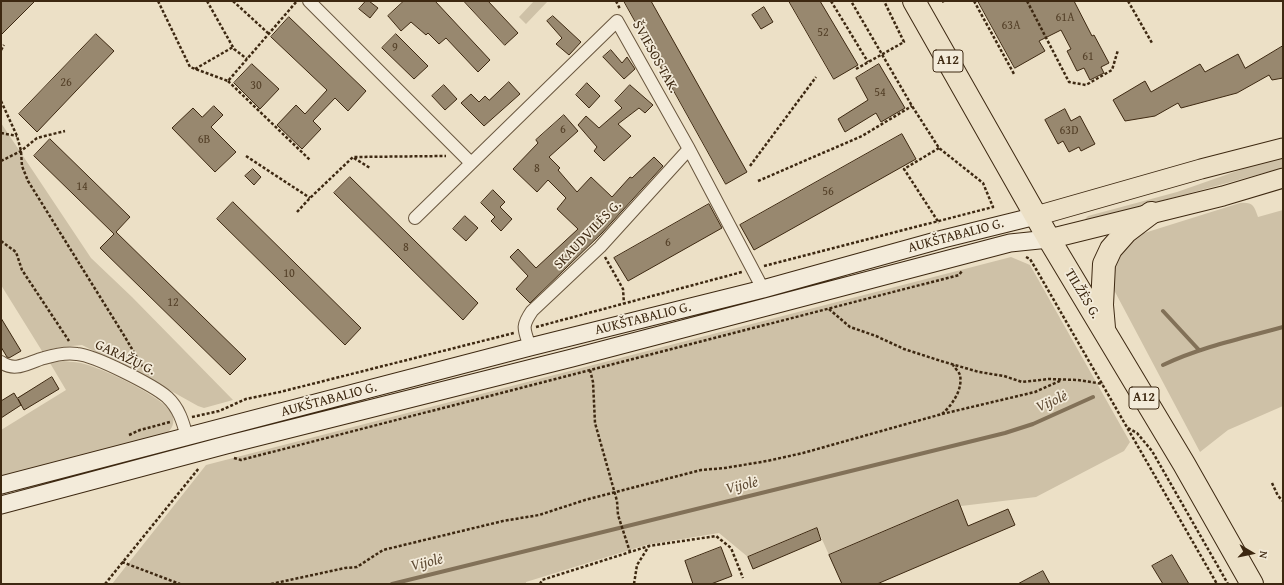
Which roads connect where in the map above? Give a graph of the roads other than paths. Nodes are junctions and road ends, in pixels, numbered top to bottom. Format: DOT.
graph roads {
  1 [pos="309,1"];
  2 [pos="914,1"];
  3 [pos="1283,148"];
  4 [pos="689,149"];
  5 [pos="468,159"];
  6 [pos="1283,178"];
  7 [pos="1151,213"];
  8 [pos="1036,216"];
  9 [pos="415,218"];
  10 [pos="1049,239"];
  11 [pos="763,289"];
  12 [pos="1104,331"];
  13 [pos="530,347"];
  14 [pos="1,362"];
  15 [pos="187,438"];
  16 [pos="192,454"];
  17 [pos="1,486"];
  18 [pos="1,505"];
  19 [pos="1252,584"];
  1 -- 5 [label="street"];
  2 -- 8 [label="highway, TILŽĖS G. / A12"];
  3 -- 8 [label="main road, AUKŠTABALIO G."];
  4 -- 5 [label="street, ŠVIESOS TAK."];
  4 -- 11 [label="street, ŠVIESOS TAK."];
  4 -- 13 [label="street, SKAUDVILĖS G."];
  5 -- 9 [label="street, ŠVIESOS TAK."];
  6 -- 7 [label="main road, AUKŠTABALIO G."];
  7 -- 10 [label="main road, AUKŠTABALIO G."];
  7 -- 12 [label="highway"];
  8 -- 10 [label="highway, TILŽĖS G. / A12"];
  8 -- 11 [label="main road, AUKŠTABALIO G."];
  10 -- 12 [label="highway, TILŽĖS G. / A12"];
  10 -- 16 [label="main road, AUKŠTABALIO G."];
  11 -- 13 [label="main road, AUKŠTABALIO G."];
  12 -- 19 [label="highway, TILŽĖS G. / A12"];
  13 -- 15 [label="main road, AUKŠTABALIO G."];
  14 -- 15 [label="street, GARAŽŲ G."];
  15 -- 16 [label="main road"];
  15 -- 17 [label="main road, AUKŠTABALIO G."];
  16 -- 18 [label="main road, AUKŠTABALIO G."];
}
